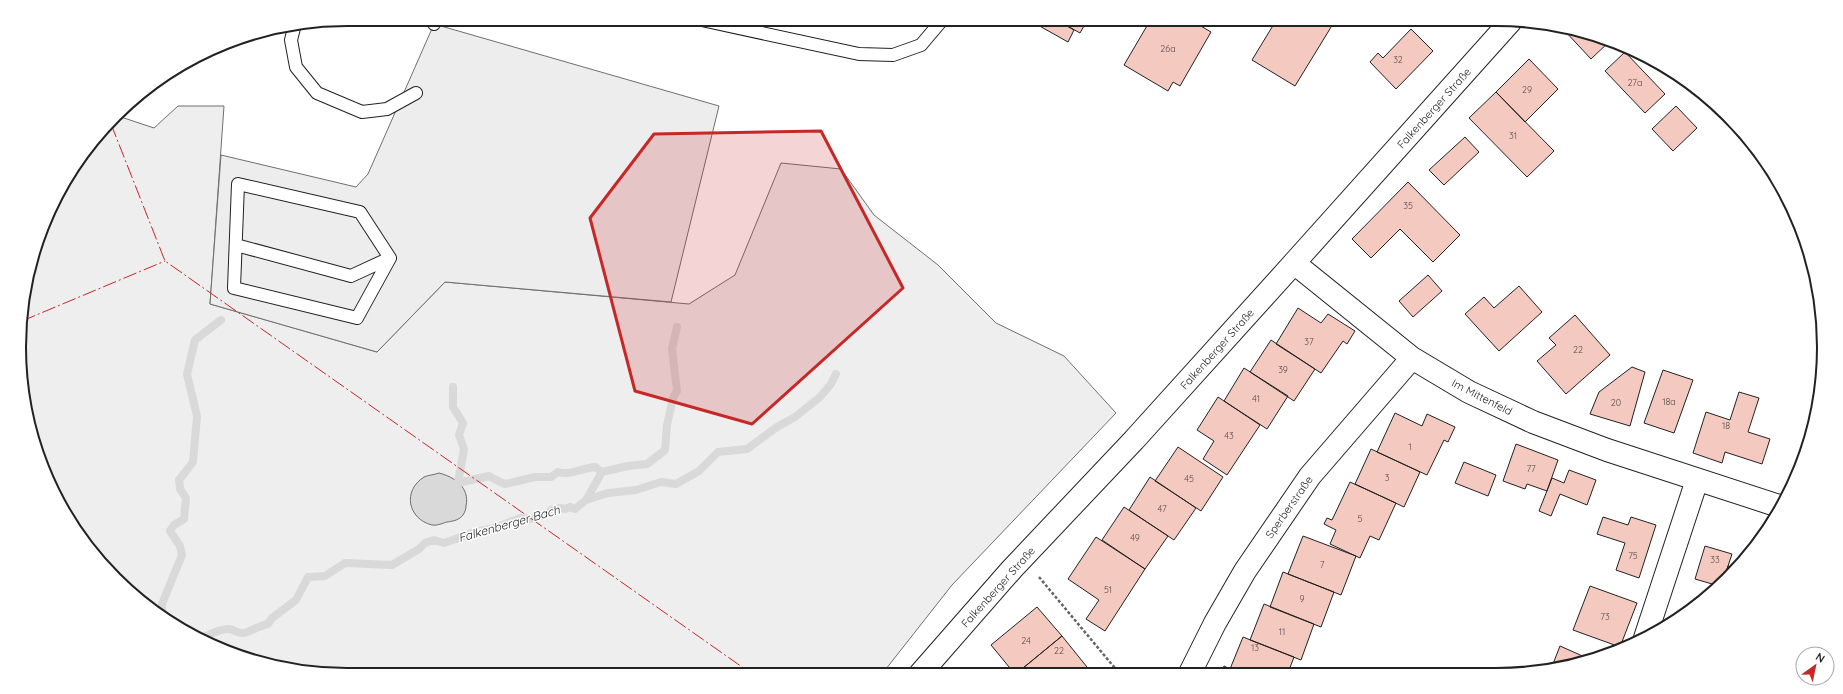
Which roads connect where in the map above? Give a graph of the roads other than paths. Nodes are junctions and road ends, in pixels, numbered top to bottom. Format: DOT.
graph roads {
  1 [pos="729,26"];
  2 [pos="937,26"];
  3 [pos="1506,26"];
  4 [pos="293,31"];
  5 [pos="416,93"];
  6 [pos="236,245"];
  7 [pos="390,258"];
  8 [pos="1294,263"];
  9 [pos="1412,358"];
  10 [pos="1697,480"];
  11 [pos="1776,505"];
  12 [pos="1648,630"];
  13 [pos="925,668"];
  14 [pos="1192,668"];
  1 -- 2 [label="lane"];
  3 -- 8 [label="street, Falkenberger Straße"];
  4 -- 5 [label="lane"];
  6 -- 7 [label="lane"];
  6 -- 7 [label="lane"];
  6 -- 7 [label="lane"];
  8 -- 9 [label="street, Im Mittenfeld"];
  8 -- 13 [label="street, Falkenberger Straße"];
  9 -- 10 [label="street, Im Mittenfeld"];
  9 -- 14 [label="street, Sperberstraße"];
  10 -- 11 [label="street, Im Mittenfeld"];
  10 -- 12 [label="street"];
}
